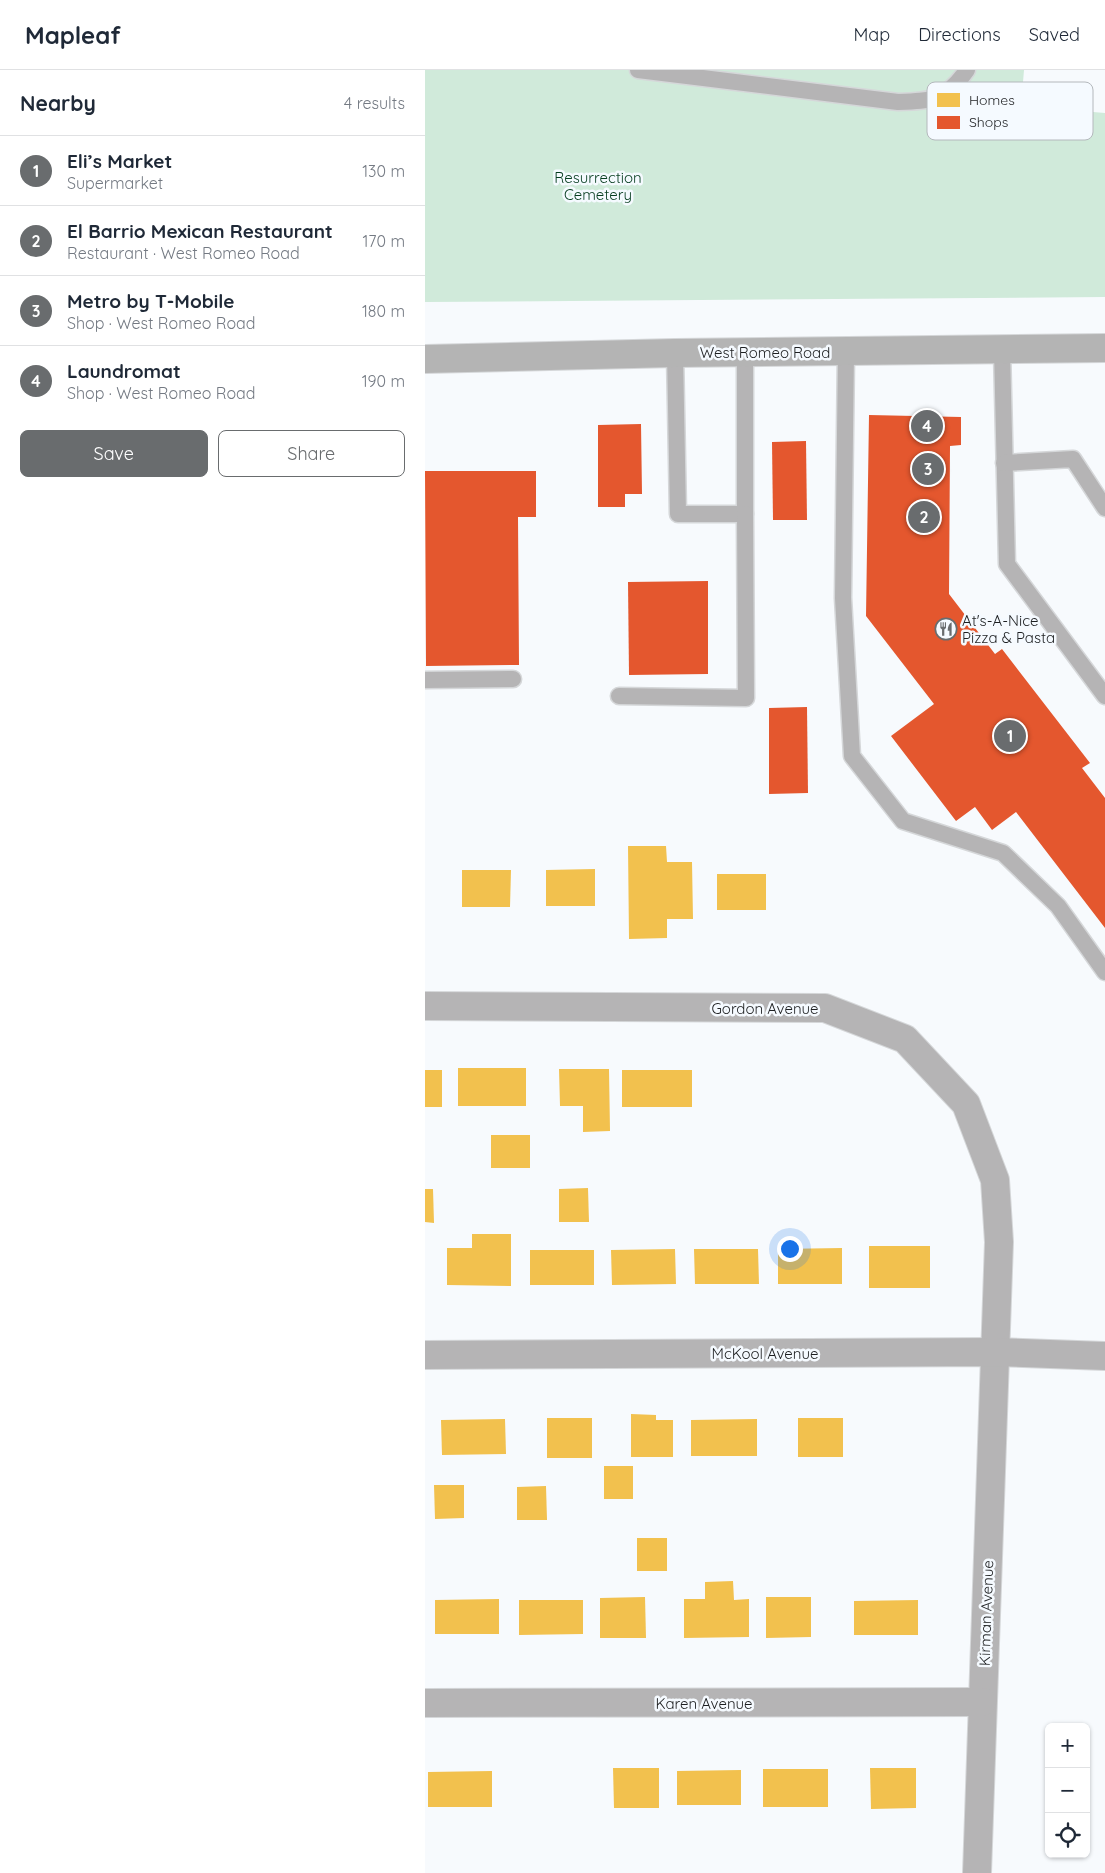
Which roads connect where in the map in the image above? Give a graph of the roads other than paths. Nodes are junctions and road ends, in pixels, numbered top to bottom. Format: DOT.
graph roads {
  1 [pos="638,70"];
  2 [pos="967,70"];
  3 [pos="958,82"];
  4 [pos="927,99"];
  5 [pos="1105,348"];
  6 [pos="1002,350"];
  7 [pos="675,352"];
  8 [pos="745,352"];
  9 [pos="846,352"];
  10 [pos="425,359"];
  11 [pos="1004,463"];
  12 [pos="1105,508"];
  13 [pos="745,514"];
  14 [pos="513,679"];
  15 [pos="425,680"];
  16 [pos="619,696"];
  17 [pos="1105,696"];
  18 [pos="1105,972"];
  19 [pos="425,1006"];
  20 [pos="995,1352"];
  21 [pos="425,1355"];
  22 [pos="1105,1356"];
  23 [pos="983,1702"];
  24 [pos="425,1703"];
  25 [pos="977,1873"];
  1 -- 4 [label="lane"];
  2 -- 3 [label="lane"];
  5 -- 6 [label="main road, West Romeo Road"];
  6 -- 9 [label="main road, West Romeo Road"];
  6 -- 11 [label="lane"];
  7 -- 8 [label="main road, West Romeo Road"];
  7 -- 10 [label="main road, West Romeo Road"];
  7 -- 13 [label="lane"];
  8 -- 9 [label="main road, West Romeo Road"];
  8 -- 13 [label="lane"];
  9 -- 18 [label="lane"];
  11 -- 12 [label="lane"];
  11 -- 17 [label="lane"];
  13 -- 16 [label="lane"];
  14 -- 15 [label="lane"];
  19 -- 20 [label="street, Gordon Avenue"];
  20 -- 21 [label="street, McKool Avenue"];
  20 -- 22 [label="street, McKool Avenue"];
  20 -- 23 [label="street, Kirman Avenue"];
  23 -- 24 [label="street, Karen Avenue"];
  23 -- 25 [label="street, Kirman Avenue"];
}
